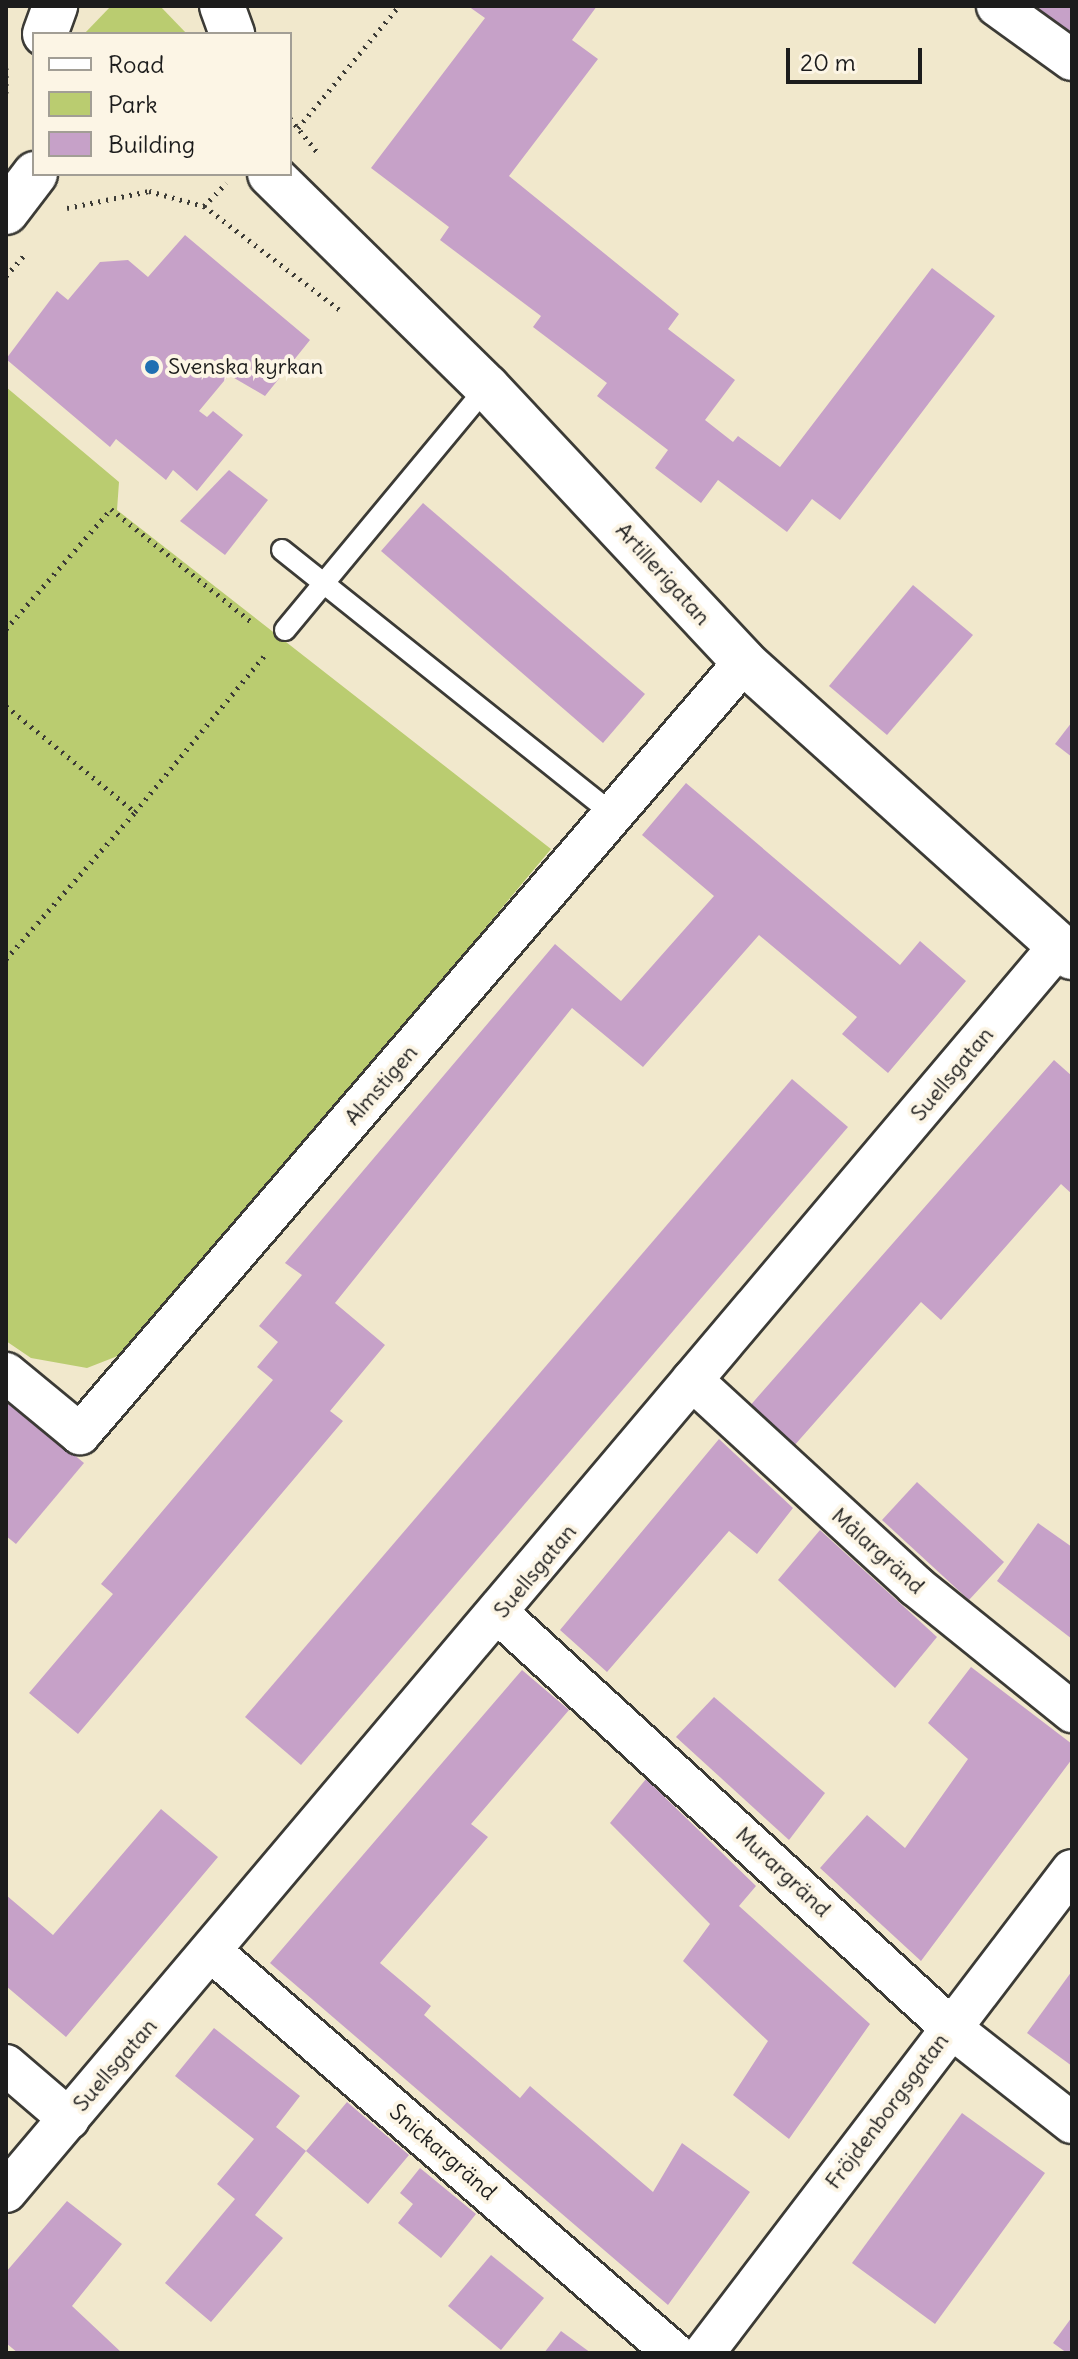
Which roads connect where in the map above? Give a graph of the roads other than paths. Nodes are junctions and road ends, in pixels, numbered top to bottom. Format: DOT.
graph roads {
  1 [pos="55,6"];
  2 [pos="222,6"];
  3 [pos="997,6"];
  4 [pos="46,32"];
  5 [pos="231,32"];
  6 [pos="1072,60"];
  7 [pos="34,176"];
  8 [pos="272,176"];
  9 [pos="20,227"];
  10 [pos="487,387"];
  11 [pos="282,550"];
  12 [pos="324,584"];
  13 [pos="281,636"];
  14 [pos="744,662"];
  15 [pos="613,814"];
  16 [pos="1066,951"];
  17 [pos="6,1373"];
  18 [pos="692,1380"];
  19 [pos="499,1614"];
  20 [pos="1072,1712"];
  21 [pos="1072,1870"];
  22 [pos="212,1952"];
  23 [pos="950,2027"];
  24 [pos="6,2065"];
  25 [pos="69,2119"];
  26 [pos="1072,2123"];
  27 [pos="6,2192"];
  28 [pos="674,2353"];
  29 [pos="704,2353"];
  1 -- 4 [label="street"];
  2 -- 5 [label="street"];
  3 -- 6 [label="street"];
  7 -- 9 [label="street"];
  8 -- 10 [label="street, Artillerigatan"];
  10 -- 12 [label="lane"];
  10 -- 14 [label="street, Artillerigatan"];
  11 -- 12 [label="lane"];
  12 -- 13 [label="lane"];
  12 -- 15 [label="lane"];
  14 -- 15 [label="street, Almstigen"];
  14 -- 16 [label="street, Artillerigatan"];
  15 -- 17 [label="street, Almstigen"];
  16 -- 18 [label="street, Suellsgatan"];
  18 -- 19 [label="street, Suellsgatan"];
  18 -- 20 [label="street, Målargränd"];
  19 -- 22 [label="street, Suellsgatan"];
  19 -- 23 [label="street, Murargränd"];
  21 -- 23 [label="street, Fröjdenborgsgatan"];
  22 -- 25 [label="street, Suellsgatan"];
  22 -- 28 [label="street, Snickargränd"];
  23 -- 26 [label="street, Murargränd"];
  23 -- 29 [label="street, Fröjdenborgsgatan"];
  24 -- 25 [label="street"];
  25 -- 27 [label="street, Suellsgatan"];
}
